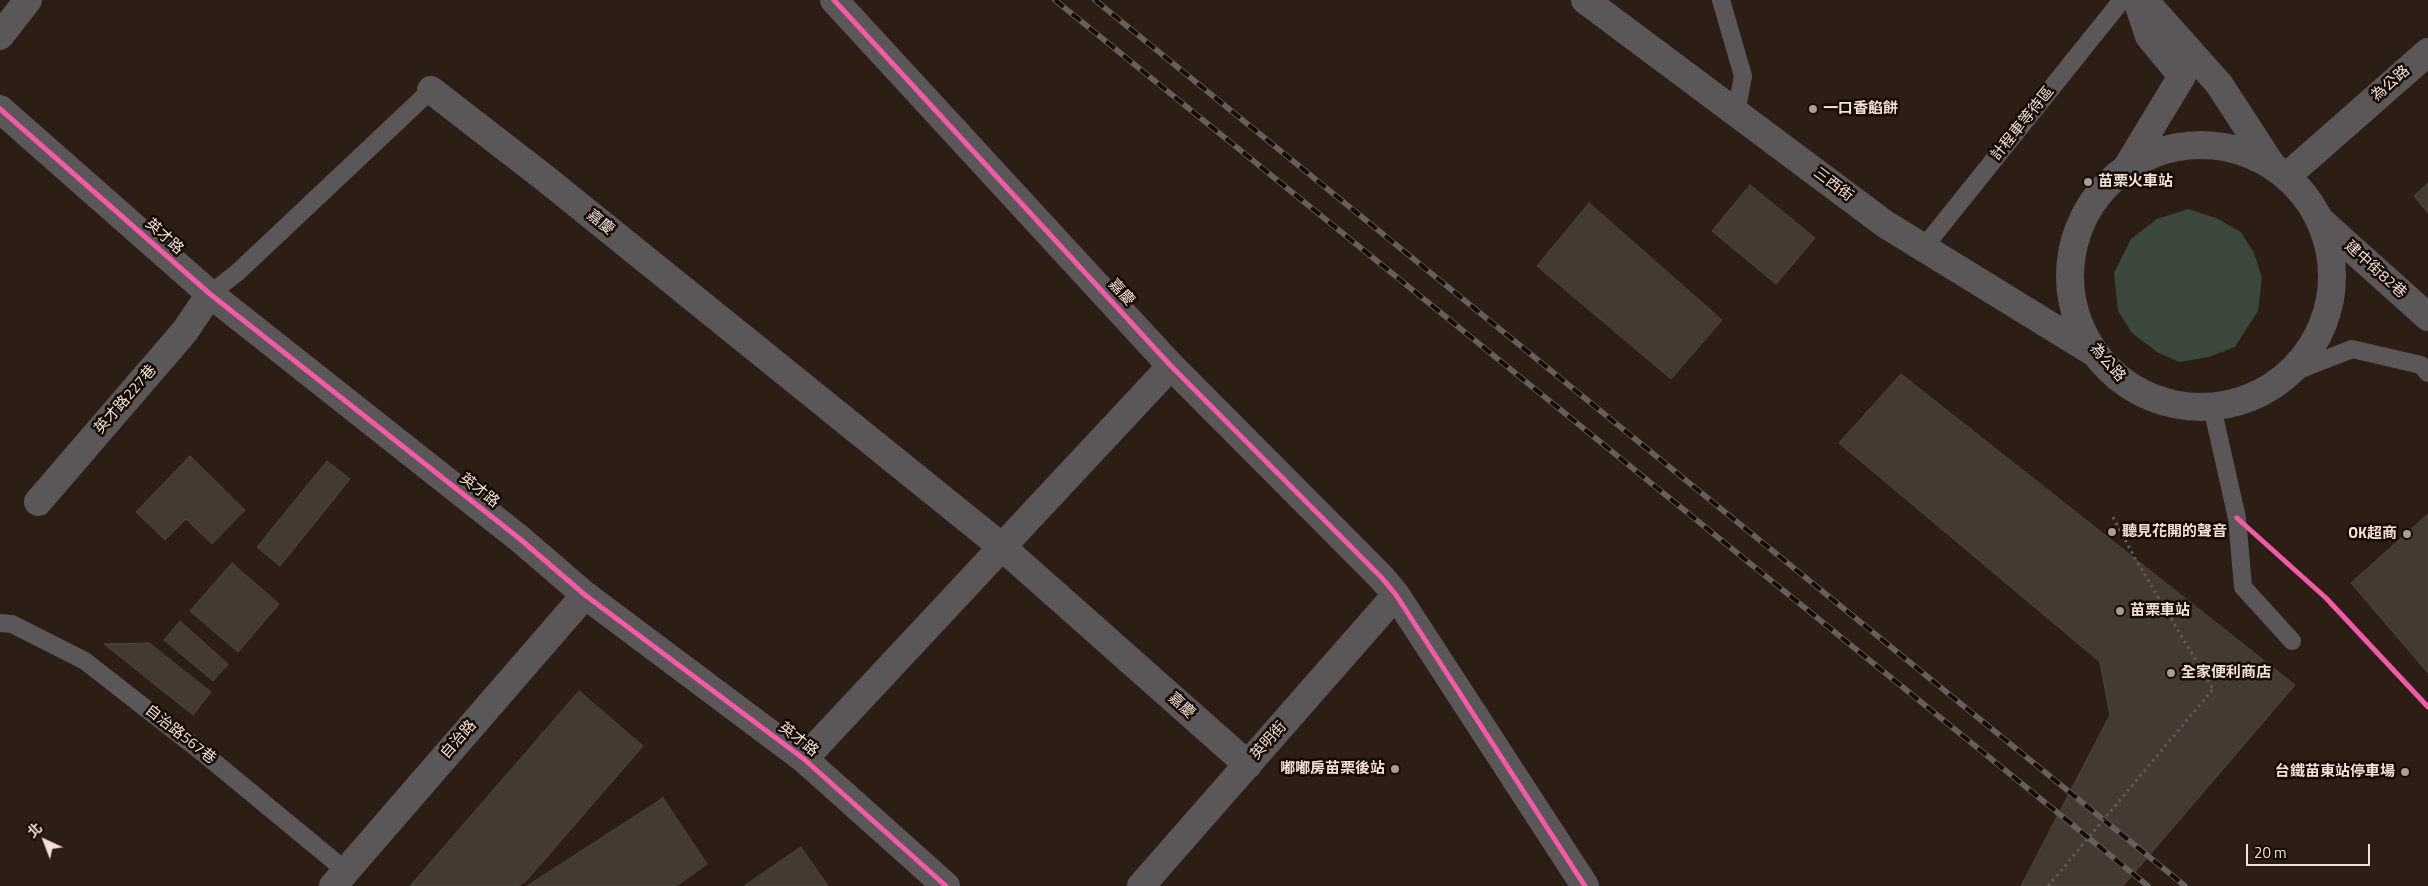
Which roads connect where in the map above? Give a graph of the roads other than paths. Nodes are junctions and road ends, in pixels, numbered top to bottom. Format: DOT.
graph roads {
  1 [pos="28,0"];
  2 [pos="834,0"];
  3 [pos="1721,0"];
  4 [pos="2122,0"];
  5 [pos="2137,0"];
  6 [pos="2144,0"];
  7 [pos="1596,3"];
  8 [pos="0,36"];
  9 [pos="2428,52"];
  10 [pos="431,90"];
  11 [pos="0,109"];
  12 [pos="1736,113"];
  13 [pos="2126,168"];
  14 [pos="2279,170"];
  15 [pos="2322,222"];
  16 [pos="1924,247"];
  17 [pos="210,294"];
  18 [pos="2428,318"];
  19 [pos="2094,352"];
  20 [pos="1171,366"];
  21 [pos="2428,373"];
  22 [pos="2288,374"];
  23 [pos="2212,407"];
  24 [pos="38,502"];
  25 [pos="1002,547"];
  26 [pos="585,595"];
  27 [pos="1396,595"];
  28 [pos="0,623"];
  29 [pos="2292,641"];
  30 [pos="804,759"];
  31 [pos="1248,765"];
  32 [pos="339,879"];
  33 [pos="946,886"];
  34 [pos="1141,886"];
  35 [pos="1585,886"];
  1 -- 8 [label="street"];
  2 -- 20 [label="street, 嘉慶"];
  3 -- 12 [label="lane"];
  4 -- 16 [label="lane, 計程車等待區"];
  5 -- 13 [label="street"];
  6 -- 14 [label="street"];
  7 -- 12 [label="street, 三西街"];
  9 -- 14 [label="street, 為公路"];
  10 -- 17 [label="lane, 嘉慶"];
  10 -- 25 [label="street, 嘉慶"];
  11 -- 17 [label="street, 英才路"];
  12 -- 16 [label="street, 三西街"];
  13 -- 14 [label="street, 為公路"];
  13 -- 19 [label="street, 為公路"];
  14 -- 15 [label="street, 為公路"];
  15 -- 18 [label="street, 建中街82巷"];
  15 -- 22 [label="street, 為公路"];
  16 -- 19 [label="street, 三西街"];
  17 -- 24 [label="street, 英才路227巷"];
  17 -- 26 [label="street, 英才路"];
  19 -- 23 [label="street, 為公路"];
  20 -- 25 [label="street"];
  20 -- 27 [label="street, 嘉慶"];
  21 -- 22 [label="lane"];
  22 -- 23 [label="street, 為公路"];
  23 -- 29 [label="lane"];
  25 -- 30 [label="street"];
  25 -- 31 [label="street, 嘉慶"];
  26 -- 30 [label="street, 英才路"];
  26 -- 32 [label="street, 自治路"];
  27 -- 31 [label="street, 英明街"];
  27 -- 35 [label="street, 嘉慶"];
  28 -- 32 [label="lane, 自治路567巷"];
  30 -- 33 [label="street, 英才路"];
  31 -- 34 [label="street, 英明街"];
}
